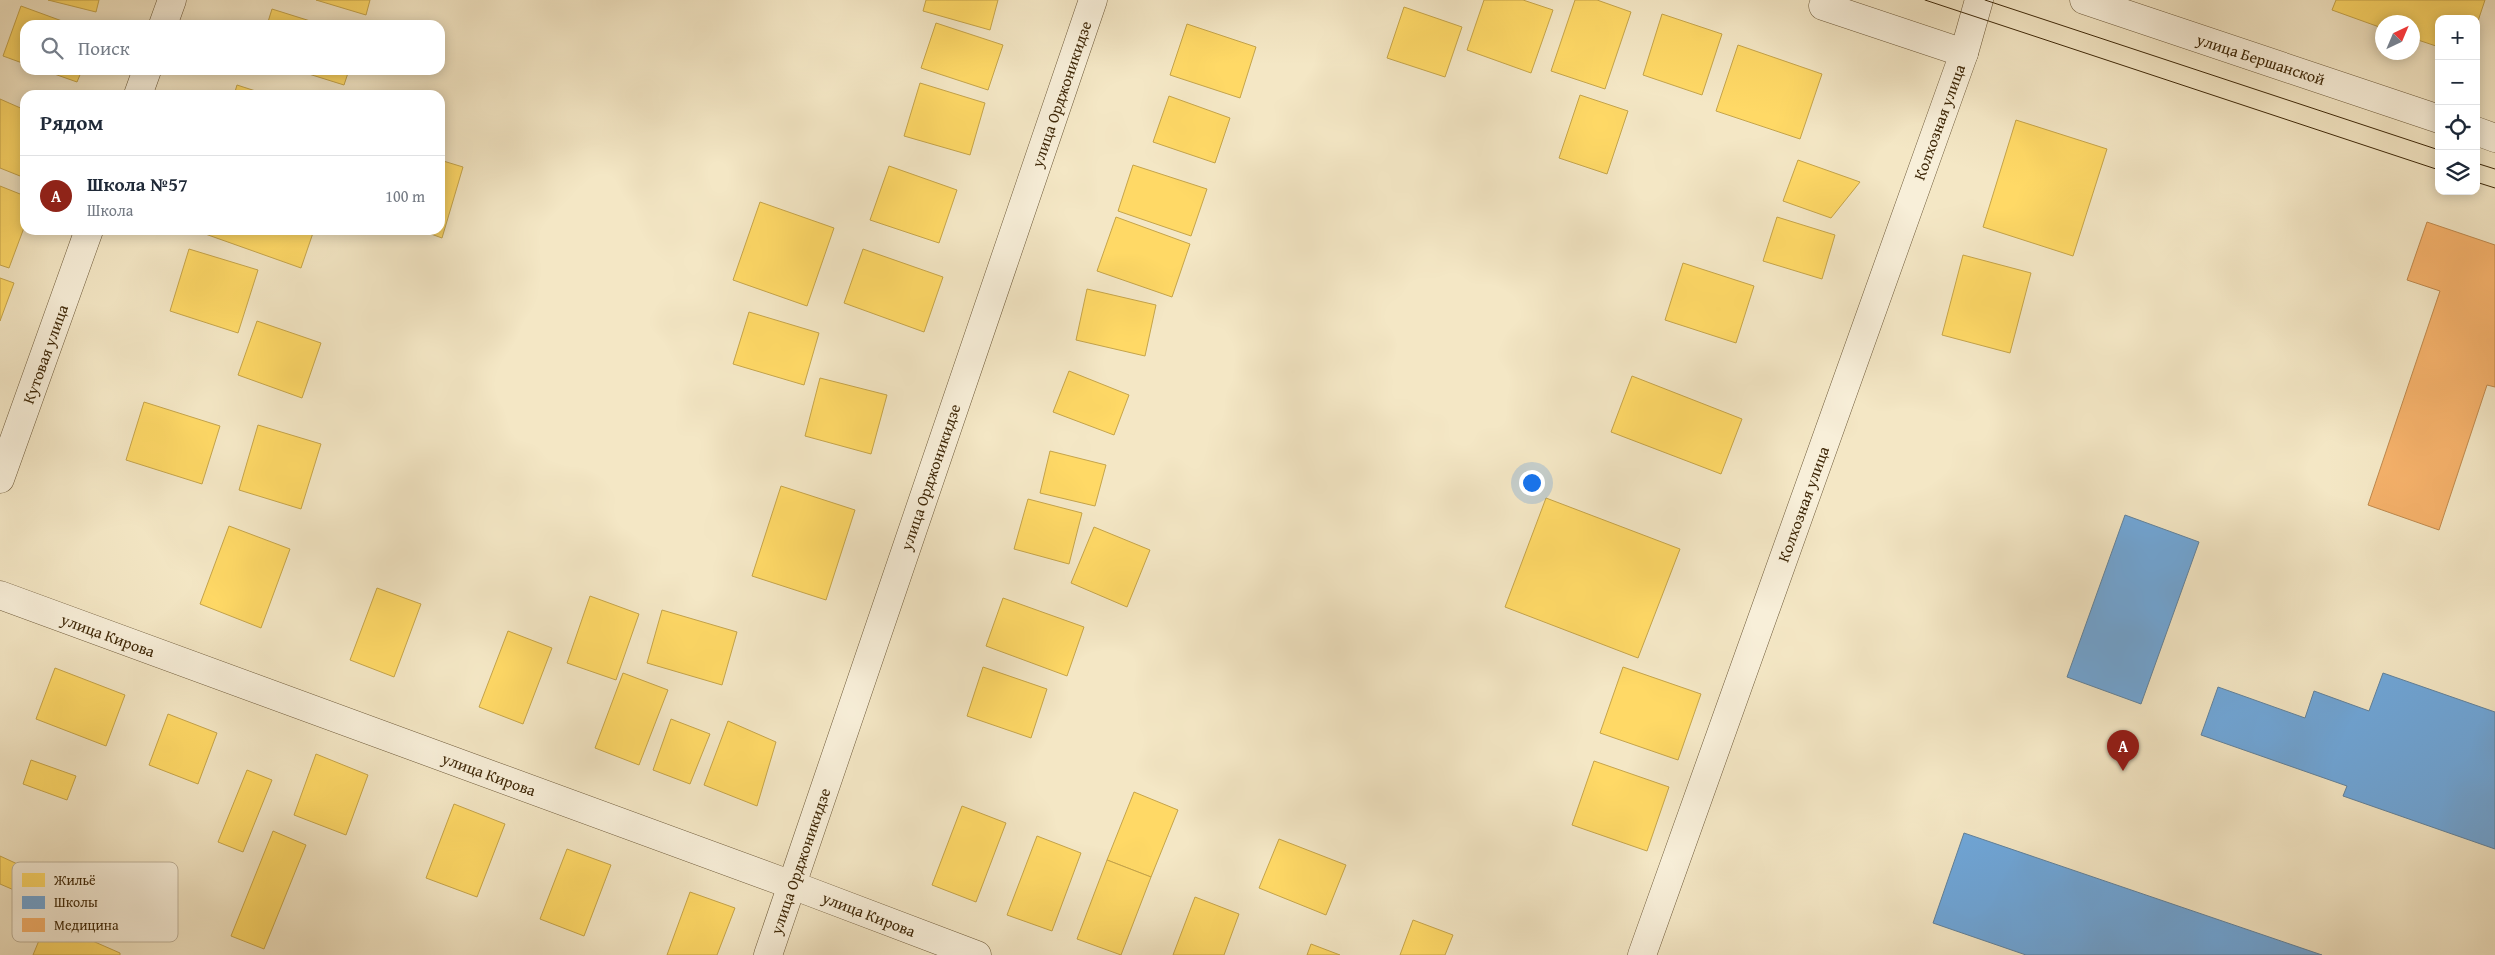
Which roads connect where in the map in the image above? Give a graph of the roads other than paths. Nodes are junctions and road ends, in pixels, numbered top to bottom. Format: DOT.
graph roads {
  1 [pos="172,0"];
  2 [pos="1093,0"];
  3 [pos="1979,0"];
  4 [pos="2084,0"];
  5 [pos="1823,6"];
  6 [pos="165,20"];
  7 [pos="1964,53"];
  8 [pos="144,75"];
  9 [pos="140,90"];
  10 [pos="2435,118"];
  11 [pos="2480,132"];
  12 [pos="2495,138"];
  13 [pos="87,235"];
  14 [pos="0,479"];
  15 [pos="0,595"];
  16 [pos="792,885"];
  17 [pos="768,955"];
  18 [pos="976,955"];
  19 [pos="1642,955"];
  1 -- 6 [label="street"];
  2 -- 16 [label="street, улица Орджоникидзе"];
  3 -- 7 [label="street, Колхозная улица"];
  4 -- 10 [label="street, улица Бершанской"];
  5 -- 7 [label="street"];
  7 -- 19 [label="street, Колхозная улица"];
  8 -- 9 [label="street"];
  11 -- 12 [label="street"];
  13 -- 14 [label="street, Кутовая улица"];
  15 -- 16 [label="street, улица Кирова"];
  16 -- 17 [label="street, улица Орджоникидзе"];
  16 -- 18 [label="street, улица Кирова"];
}
